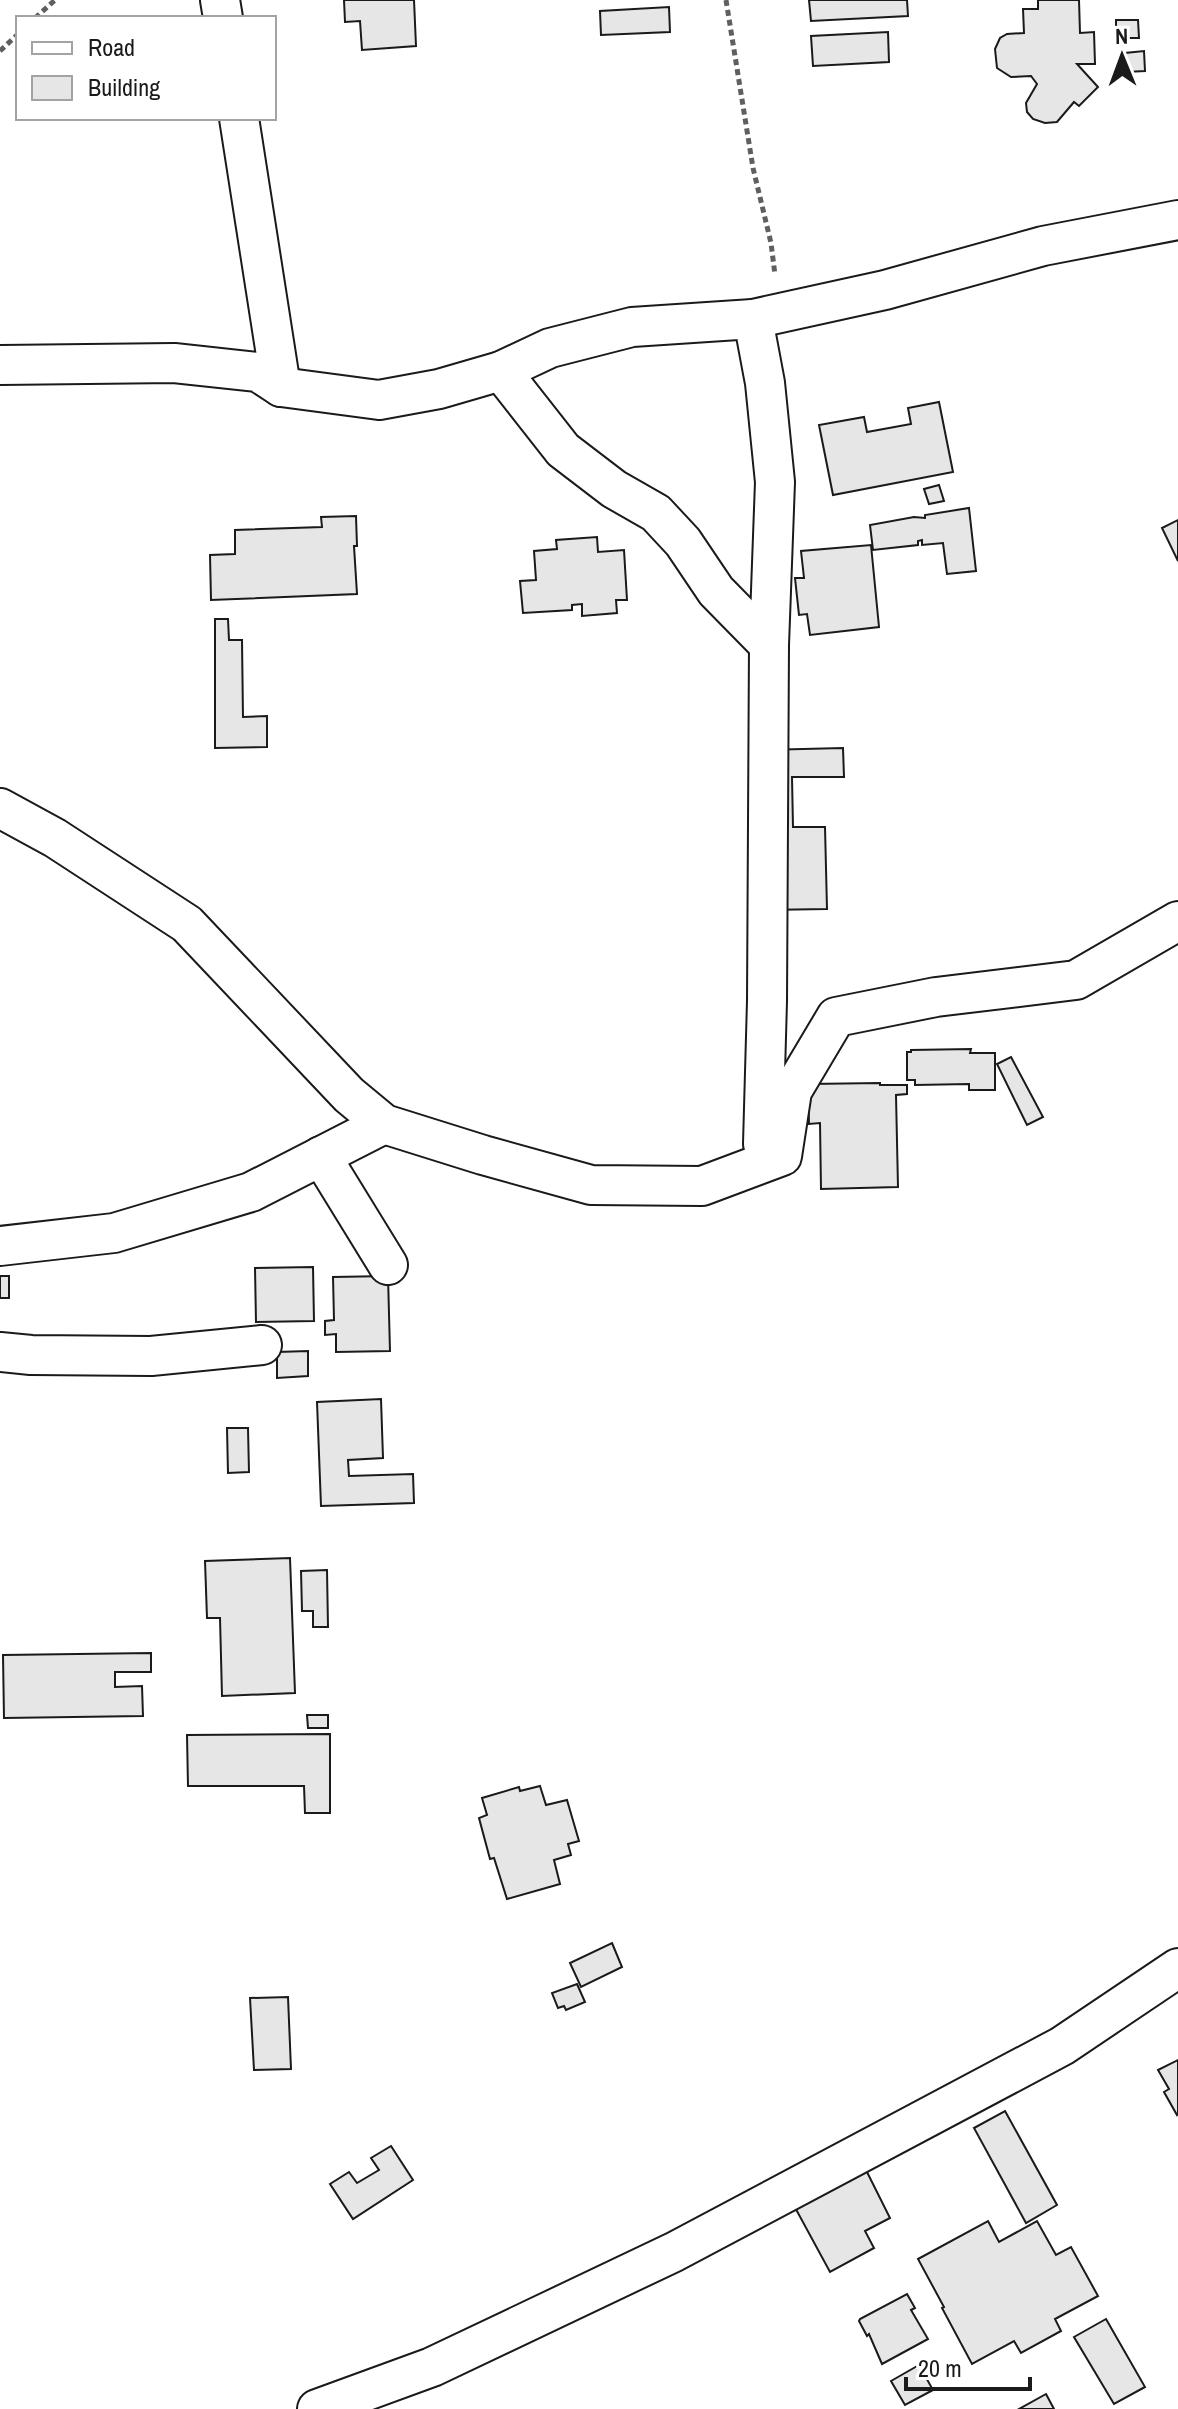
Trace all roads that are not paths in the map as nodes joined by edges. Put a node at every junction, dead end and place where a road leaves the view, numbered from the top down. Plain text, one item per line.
1 (239, 120) edge
2 (1178, 220) edge
3 (767, 316) junction
4 (0, 365) edge
5 (501, 371) junction
6 (281, 387) junction
7 (769, 645) junction
8 (0, 808) edge
9 (1178, 921) edge
10 (384, 1124) junction
11 (321, 1156) junction
12 (762, 1163) junction
13 (0, 1246) edge
14 (388, 1265) dead end
15 (262, 1345) dead end
16 (0, 1352) edge
17 (1178, 1968) edge
18 (317, 2409) edge

1 - 6 street
2 - 3 street
3 - 5 street
3 - 7 street
4 - 6 street
5 - 6 street
5 - 7 street
7 - 12 street
8 - 10 street
9 - 12 street
10 - 11 street
10 - 12 street
11 - 13 street
11 - 14 street
15 - 16 street
17 - 18 street

